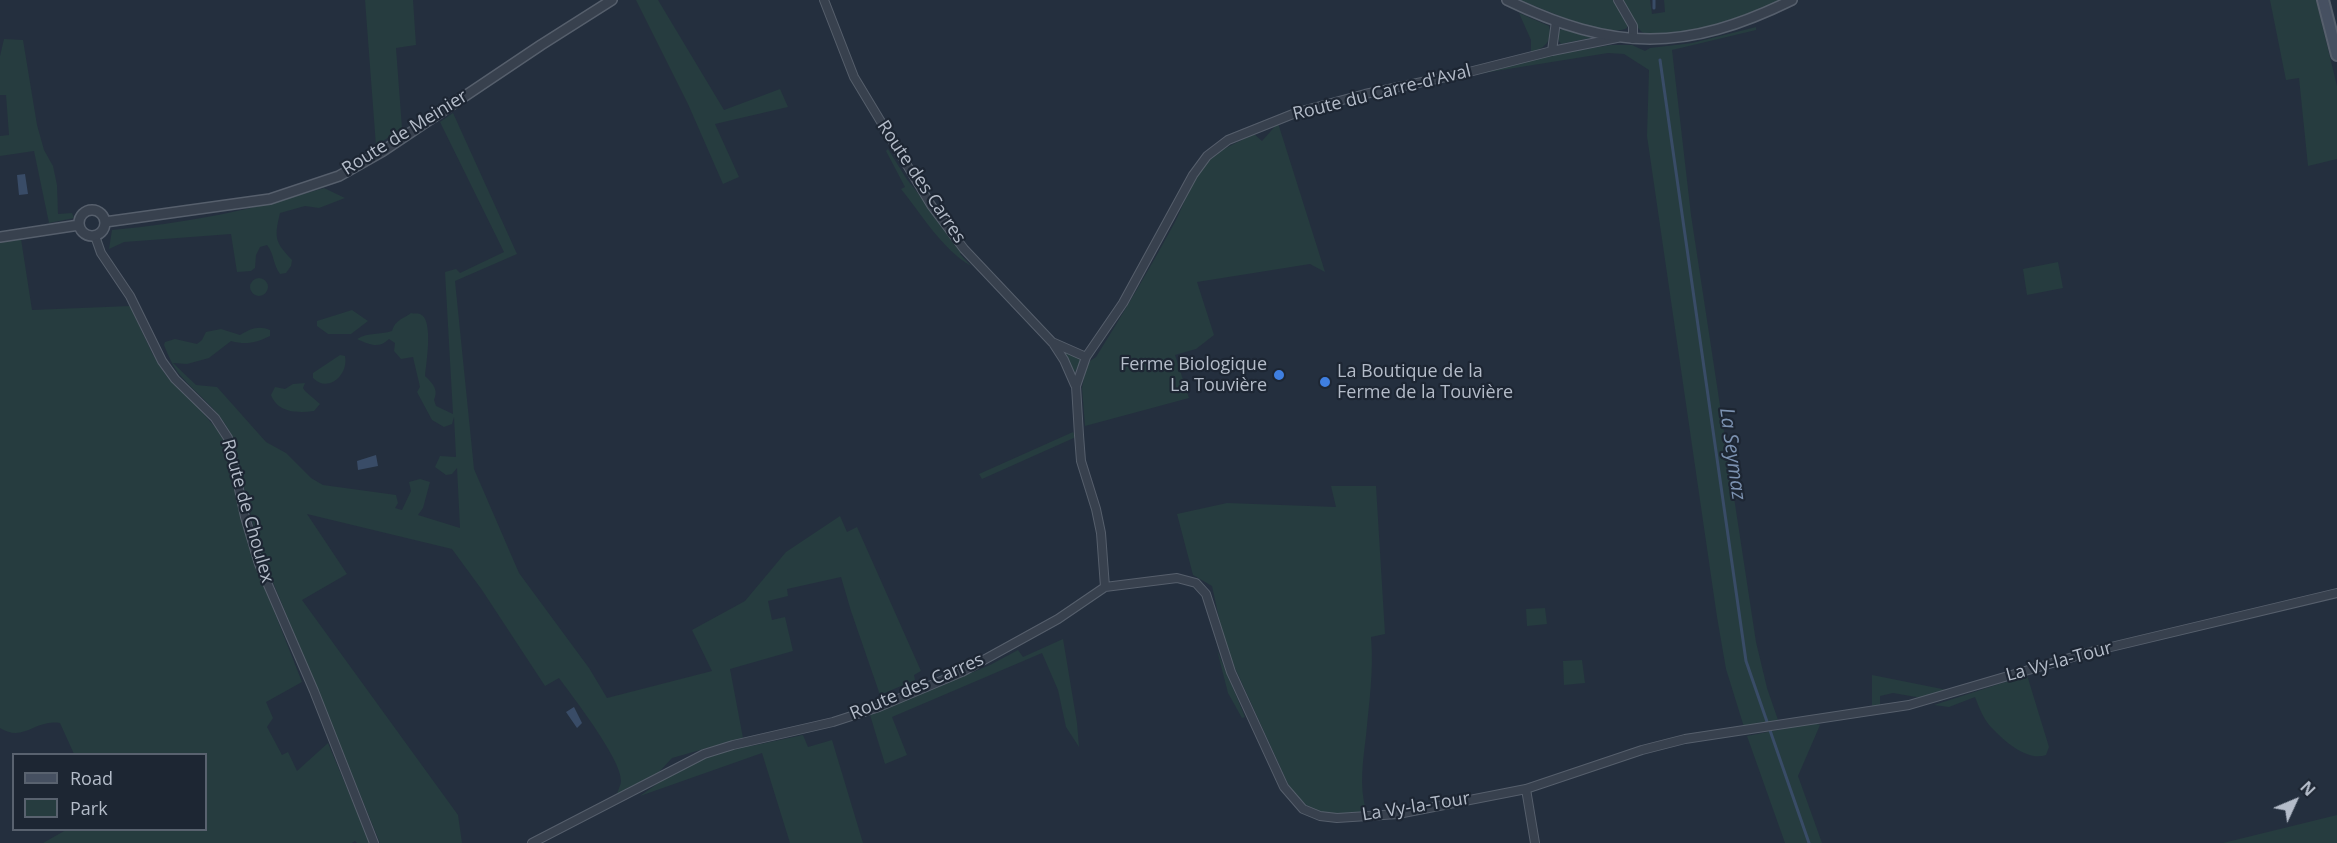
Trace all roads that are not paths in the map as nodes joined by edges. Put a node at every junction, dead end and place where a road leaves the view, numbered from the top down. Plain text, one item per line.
1 (612, 0) edge
2 (824, 0) edge
3 (1507, 0) edge
4 (1618, 0) edge
5 (1792, 0) edge
6 (2324, 0) edge
7 (1556, 21) junction
8 (1618, 38) junction
9 (1633, 39) junction
10 (1552, 51) junction
11 (2337, 55) edge
12 (105, 222) junction
13 (78, 225) junction
14 (95, 236) junction
15 (0, 237) edge
16 (1052, 342) junction
17 (1086, 357) junction
18 (1076, 386) junction
19 (1105, 587) junction
20 (2337, 593) edge
21 (1526, 789) junction
22 (374, 843) edge
23 (532, 843) edge
24 (1534, 843) edge

1 - 12 street, Route de Meinier
2 - 16 street, Route des Carres
3 - 7 street
4 - 9 street
5 - 9 street
6 - 11 main road
7 - 8 street
7 - 10 street
8 - 9 street
8 - 10 street, Route du Carre-d'Aval
10 - 17 street, Route du Carre-d'Aval
12 - 13 street
12 - 14 street
13 - 14 street
13 - 15 street
14 - 22 street, Route de Choulex
16 - 17 street, Route des Carres
16 - 18 street, Route des Carres
17 - 18 street, Route des Carres
18 - 19 street, Route des Carres
19 - 21 street, La Vy-la-Tour
19 - 23 street, Route des Carres
20 - 21 street, La Vy-la-Tour
21 - 24 street

